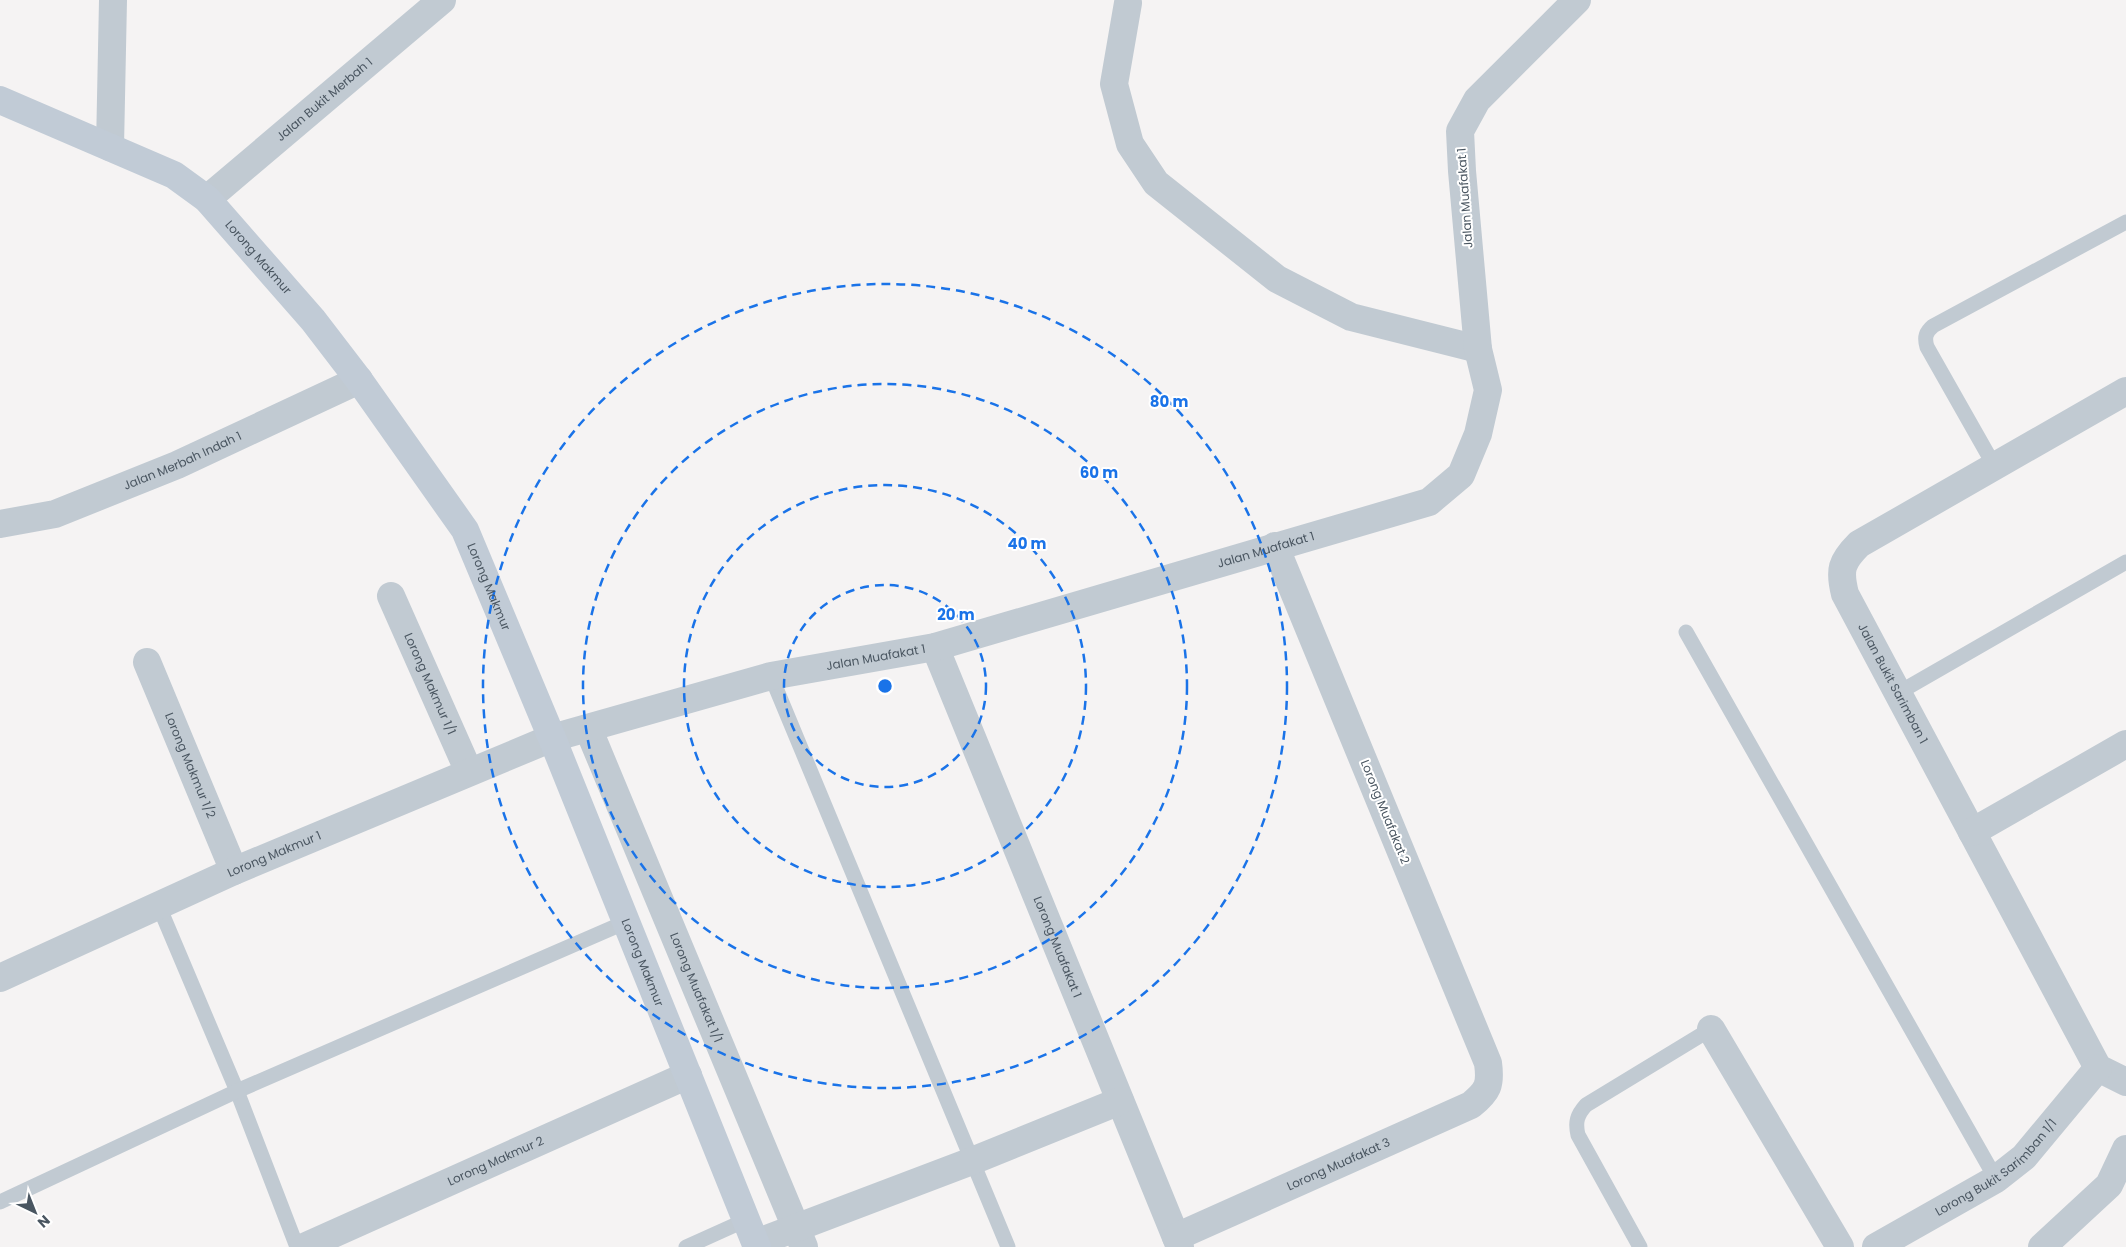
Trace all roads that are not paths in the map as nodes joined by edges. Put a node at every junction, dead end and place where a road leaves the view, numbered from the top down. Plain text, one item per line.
1 (113, 0) edge
2 (442, 0) edge
3 (1128, 3) dead end
4 (1562, 5) edge
5 (0, 100) edge
6 (110, 147) junction
7 (207, 199) junction
8 (2126, 222) edge
9 (1478, 349) junction
10 (359, 380) junction
11 (2126, 391) edge
12 (1996, 467) junction
13 (0, 524) edge
14 (1275, 546) junction
15 (2126, 562) edge
16 (391, 596) dead end
17 (1686, 632) dead end
18 (935, 647) junction
19 (147, 662) dead end
20 (771, 676) junction
21 (1898, 693) junction
22 (588, 728) junction
23 (552, 738) junction
24 (2126, 744) edge
25 (469, 772) junction
26 (1972, 832) junction
27 (234, 870) junction
28 (158, 904) junction
29 (626, 922) junction
30 (0, 978) edge
31 (1711, 1029) joint
32 (2098, 1068) junction
33 (688, 1075) junction
34 (1490, 1079) joint
35 (2126, 1082) edge
36 (236, 1091) junction
37 (1120, 1101) junction
38 (2126, 1149) edge
39 (972, 1161) junction
40 (1996, 1179) junction
41 (0, 1202) edge
42 (753, 1237) edge
43 (800, 1238) edge
44 (1178, 1242) edge
45 (297, 1247) edge
46 (304, 1247) edge
47 (686, 1247) edge
48 (1008, 1247) edge
49 (1640, 1247) edge
50 (1840, 1247) edge
51 (1876, 1247) edge
52 (2042, 1247) edge

1 - 6 street
2 - 7 street, Jalan Bukit Merbah 1
3 - 9 street
4 - 9 street, Jalan Muafakat 1
5 - 6 main road, Lorong Makmur
6 - 7 main road, Lorong Makmur
7 - 10 main road, Lorong Makmur
8 - 12 lane
9 - 14 street, Jalan Muafakat 1
10 - 13 street, Jalan Merbah Indah 1
10 - 23 main road, Lorong Makmur
11 - 12 street, Jalan Bukit Sarimban 1
12 - 21 street, Jalan Bukit Sarimban 1
14 - 18 street, Jalan Muafakat 1
14 - 34 street, Lorong Muafakat 2
15 - 21 lane
16 - 25 street, Lorong Makmur 1/1
17 - 40 lane
18 - 20 street, Jalan Muafakat 1
18 - 37 street, Lorong Muafakat 1
19 - 27 street, Lorong Makmur 1/2
20 - 22 street, Jalan Muafakat 1
20 - 39 lane
21 - 26 street, Jalan Bukit Sarimban 1
22 - 23 street, Jalan Muafakat 1
22 - 43 street, Lorong Muafakat 1/1
23 - 25 street, Lorong Makmur 1
23 - 29 main road, Lorong Makmur
24 - 26 street
25 - 27 street, Lorong Makmur 1
26 - 32 street, Jalan Bukit Sarimban 1
27 - 28 street, Lorong Makmur 1
28 - 30 street, Lorong Makmur 1
28 - 36 lane
29 - 33 main road, Lorong Makmur
29 - 36 lane
31 - 49 lane
31 - 50 street
32 - 35 street
32 - 40 street, Lorong Bukit Sarimban 1/1
33 - 42 main road, Lorong Makmur
33 - 46 street, Lorong Makmur 2
34 - 44 street, Lorong Muafakat 3
36 - 41 lane
36 - 45 lane
37 - 39 street
37 - 44 street, Lorong Muafakat 1
38 - 52 street
39 - 43 street
39 - 48 lane
40 - 51 street, Lorong Bukit Sarimban 1/1
42 - 43 street
42 - 47 lane

